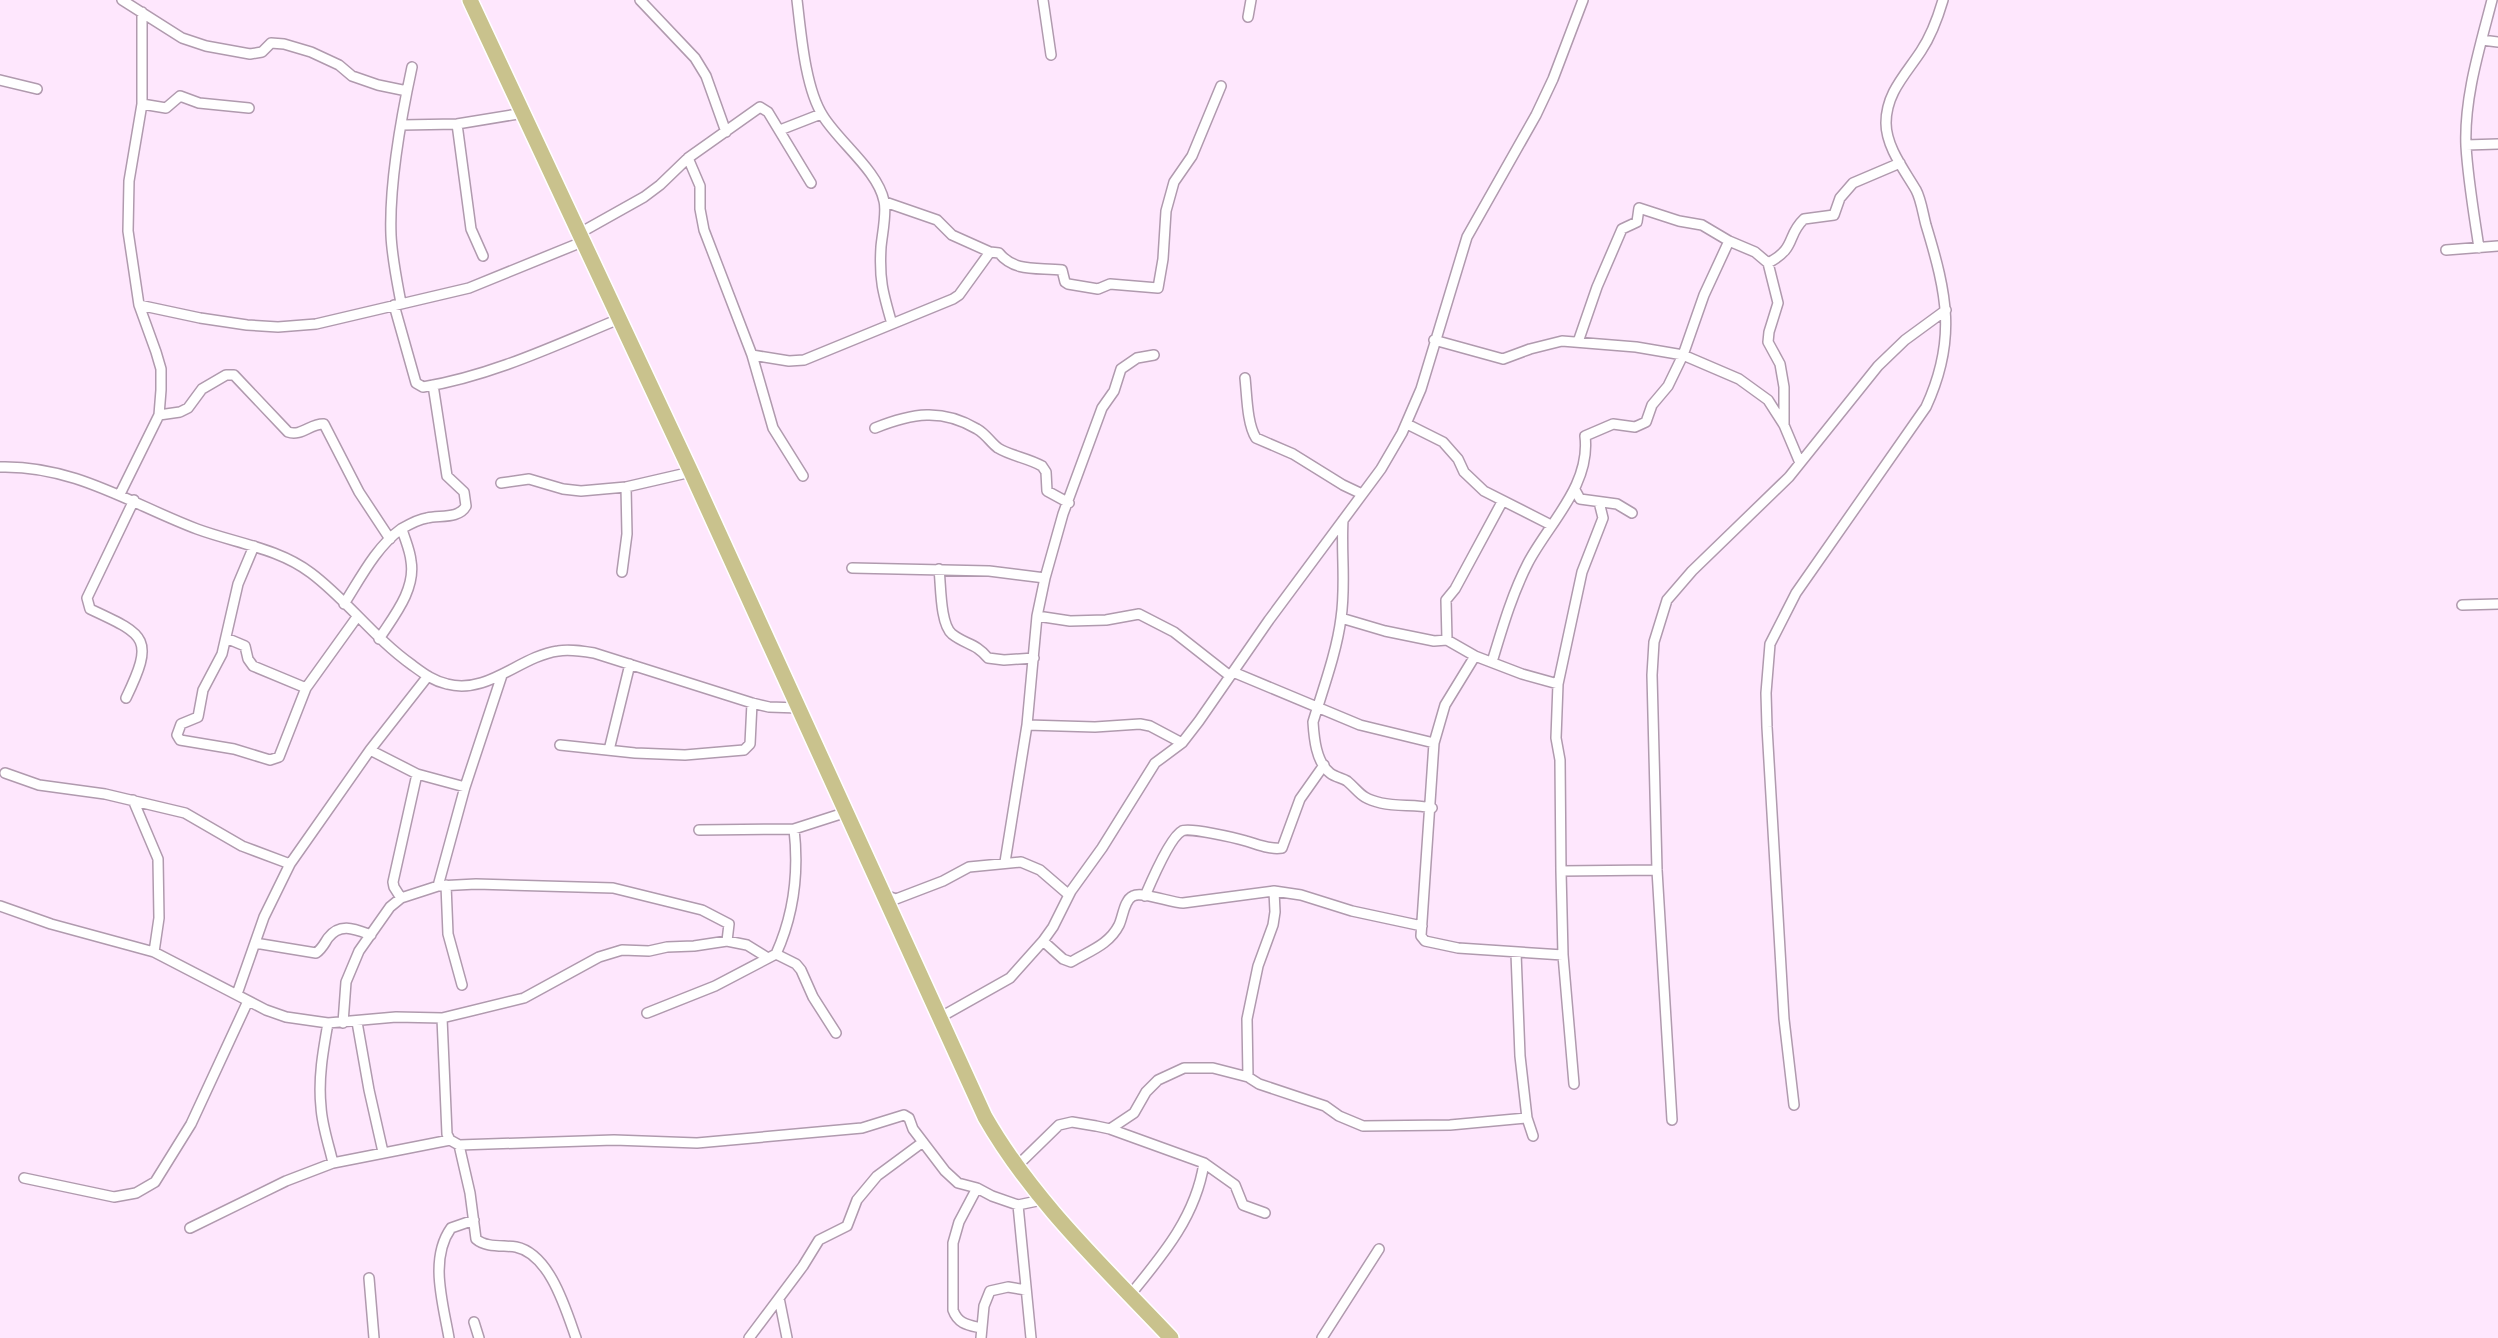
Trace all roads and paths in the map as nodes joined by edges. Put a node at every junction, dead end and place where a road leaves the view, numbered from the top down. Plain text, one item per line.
1 (122, 0) edge
2 (470, 0) edge
3 (640, 0) edge
4 (797, 0) edge
5 (1043, 0) edge
6 (1251, 0) edge
7 (1583, 0) edge
8 (1943, 0) edge
9 (2492, 0) edge
10 (142, 12) junction
11 (1248, 17) dead end
12 (2482, 40) junction
13 (2498, 42) edge
14 (1051, 55) dead end
15 (412, 67) dead end
16 (0, 80) edge
17 (1221, 86) dead end
18 (37, 89) dead end
19 (407, 91) junction
20 (142, 104) junction
21 (249, 108) dead end
22 (524, 113) junction
23 (821, 114) junction
24 (457, 124) junction
25 (402, 125) junction
26 (780, 130) junction
27 (726, 132) junction
28 (2498, 144) edge
29 (2466, 145) junction
30 (688, 158) junction
31 (1900, 163) junction
32 (811, 183) dead end
33 (885, 202) junction
34 (580, 238) junction
35 (1729, 241) junction
36 (2498, 246) edge
37 (2480, 248) junction
38 (2446, 250) dead end
39 (990, 252) junction
40 (483, 256) dead end
41 (1768, 263) junction
42 (398, 304) junction
43 (139, 305) junction
44 (1946, 310) junction
45 (619, 319) junction
46 (892, 324) junction
47 (1434, 340) junction
48 (1578, 342) junction
49 (752, 355) junction
50 (1154, 355) dead end
51 (1683, 356) junction
52 (1245, 378) dead end
53 (433, 385) junction
54 (159, 415) junction
55 (1407, 424) junction
56 (1784, 425) junction
57 (875, 428) dead end
58 (1800, 463) junction
59 (0, 467) edge
60 (691, 472) junction
61 (803, 476) dead end
62 (501, 483) dead end
63 (626, 487) junction
64 (1575, 490) junction
65 (120, 494) junction
66 (1362, 494) junction
67 (134, 500) junction
68 (1502, 502) junction
69 (1599, 502) junction
70 (1069, 503) junction
71 (1632, 513) dead end
72 (1343, 520) junction
73 (1551, 525) junction
74 (402, 529) junction
75 (390, 539) junction
76 (254, 546) junction
77 (852, 568) dead end
78 (939, 569) junction
79 (622, 572) dead end
80 (1045, 578) junction
81 (344, 604) junction
82 (2498, 604) edge
83 (2462, 605) dead end
84 (1037, 616) junction
85 (357, 617) junction
86 (1341, 618) junction
87 (226, 638) junction
88 (379, 639) junction
89 (1448, 640) junction
90 (1475, 656) junction
91 (1034, 658) junction
92 (1492, 662) junction
93 (630, 664) junction
94 (1231, 674) junction
95 (502, 675) junction
96 (428, 676) junction
97 (1558, 684) junction
98 (306, 688) junction
99 (126, 698) dead end
100 (752, 703) junction
101 (799, 708) junction
102 (1318, 708) junction
103 (1027, 725) junction
104 (1182, 742) junction
105 (1434, 743) junction
106 (560, 745) dead end
107 (370, 750) junction
108 (609, 750) junction
109 (1324, 765) junction
110 (5, 773) dead end
111 (417, 774) junction
112 (465, 787) junction
113 (133, 800) junction
114 (1432, 808) junction
115 (847, 812) junction
116 (794, 829) junction
117 (699, 830) dead end
118 (1005, 862) junction
119 (290, 864) junction
120 (1657, 870) junction
121 (1561, 871) junction
122 (442, 885) junction
123 (1274, 891) junction
124 (884, 895) junction
125 (1069, 895) junction
126 (1145, 896) junction
127 (401, 898) junction
128 (0, 906) edge
129 (1422, 927) junction
130 (371, 935) junction
131 (727, 941) junction
132 (1043, 941) junction
133 (255, 943) junction
134 (153, 952) junction
135 (1516, 954) junction
136 (1563, 955) junction
137 (772, 956) junction
138 (462, 985) dead end
139 (237, 994) junction
140 (248, 1000) junction
141 (647, 1013) dead end
142 (442, 1018) junction
143 (939, 1018) junction
144 (357, 1022) junction
145 (328, 1023) junction
146 (343, 1023) junction
147 (836, 1033) dead end
148 (1248, 1077) junction
149 (1574, 1084) dead end
150 (1794, 1105) dead end
151 (1527, 1118) junction
152 (1672, 1120) dead end
153 (1110, 1129) junction
154 (1533, 1136) dead end
155 (450, 1140) junction
156 (923, 1142) junction
157 (459, 1145) junction
158 (383, 1152) junction
159 (333, 1163) junction
160 (1204, 1163) junction
161 (1017, 1166) junction
162 (24, 1178) dead end
163 (977, 1188) junction
164 (1042, 1200) junction
165 (1018, 1205) junction
166 (1265, 1213) dead end
167 (474, 1220) junction
168 (190, 1228) dead end
169 (1379, 1249) dead end
170 (369, 1278) dead end
171 (1026, 1290) junction
172 (1130, 1295) junction
173 (779, 1298) junction
174 (474, 1322) dead end
175 (981, 1333) edge
176 (374, 1338) edge
177 (449, 1338) edge
178 (479, 1338) edge
179 (576, 1338) edge
180 (749, 1338) edge
181 (787, 1338) edge
182 (1031, 1338) edge
183 (1171, 1338) edge
184 (1322, 1338) edge

1 - 10 street
2 - 22 main road
3 - 27 street
4 - 23 street
5 - 14 street
6 - 11 street
7 - 47 street
8 - 31 street
9 - 12 street
10 - 19 street
10 - 20 street
12 - 13 street
12 - 29 street
15 - 19 street
16 - 18 street
17 - 39 street
19 - 25 street
20 - 21 street
20 - 43 street
22 - 24 street
22 - 34 main road
23 - 26 street
23 - 33 street
24 - 25 street
24 - 40 street
25 - 42 street
26 - 27 street
26 - 32 street
27 - 30 street
28 - 29 street
29 - 37 street
30 - 34 street
30 - 49 street
31 - 41 street
31 - 44 street
33 - 39 street
33 - 46 street
34 - 42 street
34 - 45 main road
35 - 41 street
35 - 48 street
35 - 51 street
36 - 37 street
37 - 38 street
39 - 46 street
41 - 56 street
42 - 43 street
42 - 53 street
43 - 54 street
44 - 58 street
44 - 150 street
45 - 53 street
45 - 60 main road
46 - 49 street
47 - 48 street
47 - 55 street
48 - 51 street
49 - 61 street
50 - 70 street
51 - 56 street
51 - 64 street
52 - 66 street
53 - 74 street
54 - 65 street
54 - 75 street
55 - 66 street
55 - 68 street
56 - 58 street
57 - 70 street
58 - 120 street
59 - 65 street
60 - 63 street
60 - 101 main road
62 - 63 street
63 - 79 street
64 - 69 street
64 - 73 street
65 - 67 street
66 - 72 street
67 - 76 street
67 - 99 street
68 - 73 street
68 - 89 street
69 - 71 street
69 - 97 street
70 - 80 street
72 - 86 street
72 - 94 street
73 - 92 street
74 - 75 street
74 - 88 street
75 - 81 street
76 - 81 street
76 - 87 street
77 - 78 street
78 - 80 street
78 - 91 street
80 - 84 street
81 - 85 street
82 - 83 street
84 - 91 street
84 - 94 street
85 - 88 street
85 - 98 street
86 - 89 street
86 - 102 street
87 - 98 street
87 - 98 street
88 - 96 street
89 - 90 street
90 - 92 street
90 - 105 street
91 - 103 street
92 - 97 street
93 - 95 street
93 - 100 street
93 - 108 street
94 - 102 street
94 - 104 street
95 - 96 street
95 - 112 street
96 - 107 street
97 - 121 street
100 - 101 street
100 - 108 street
101 - 115 main road
102 - 105 street
102 - 109 street
103 - 104 street
103 - 118 street
104 - 125 street
105 - 114 street
106 - 108 street
107 - 111 street
107 - 119 street
109 - 114 street
109 - 126 street
110 - 113 street
111 - 112 street
111 - 127 street
112 - 122 street
113 - 119 street
113 - 134 street
114 - 129 street
115 - 116 street
115 - 124 main road
116 - 117 street
116 - 137 street
118 - 124 street
118 - 125 street
119 - 133 street
120 - 121 street
120 - 152 street
121 - 136 street
122 - 127 street
122 - 131 street
122 - 138 street
123 - 126 street
123 - 129 street
123 - 148 street
124 - 143 main road
125 - 132 street
126 - 132 street
127 - 130 street
128 - 134 street
129 - 135 street
130 - 133 street
130 - 146 street
131 - 137 street
131 - 142 street
132 - 143 street
133 - 139 street
134 - 139 street
135 - 136 street
135 - 151 street
136 - 149 street
137 - 141 street
137 - 147 street
139 - 140 street
140 - 145 street
140 - 162 street
142 - 144 street
142 - 155 street
143 - 161 main road
144 - 146 street
144 - 158 street
145 - 146 street
145 - 159 street
148 - 151 street
148 - 153 street
151 - 154 street
153 - 160 street
153 - 161 street
155 - 157 street
155 - 158 street
156 - 157 street
156 - 163 street
156 - 173 street
157 - 167 street
158 - 159 street
159 - 168 street
160 - 166 street
160 - 172 street
161 - 164 main road
163 - 165 street
163 - 175 street
164 - 165 street
164 - 172 main road
165 - 171 street
167 - 177 street
167 - 179 street
169 - 184 street
170 - 176 street
171 - 175 street
171 - 182 street
172 - 183 main road
173 - 180 street
173 - 181 street
174 - 178 street

